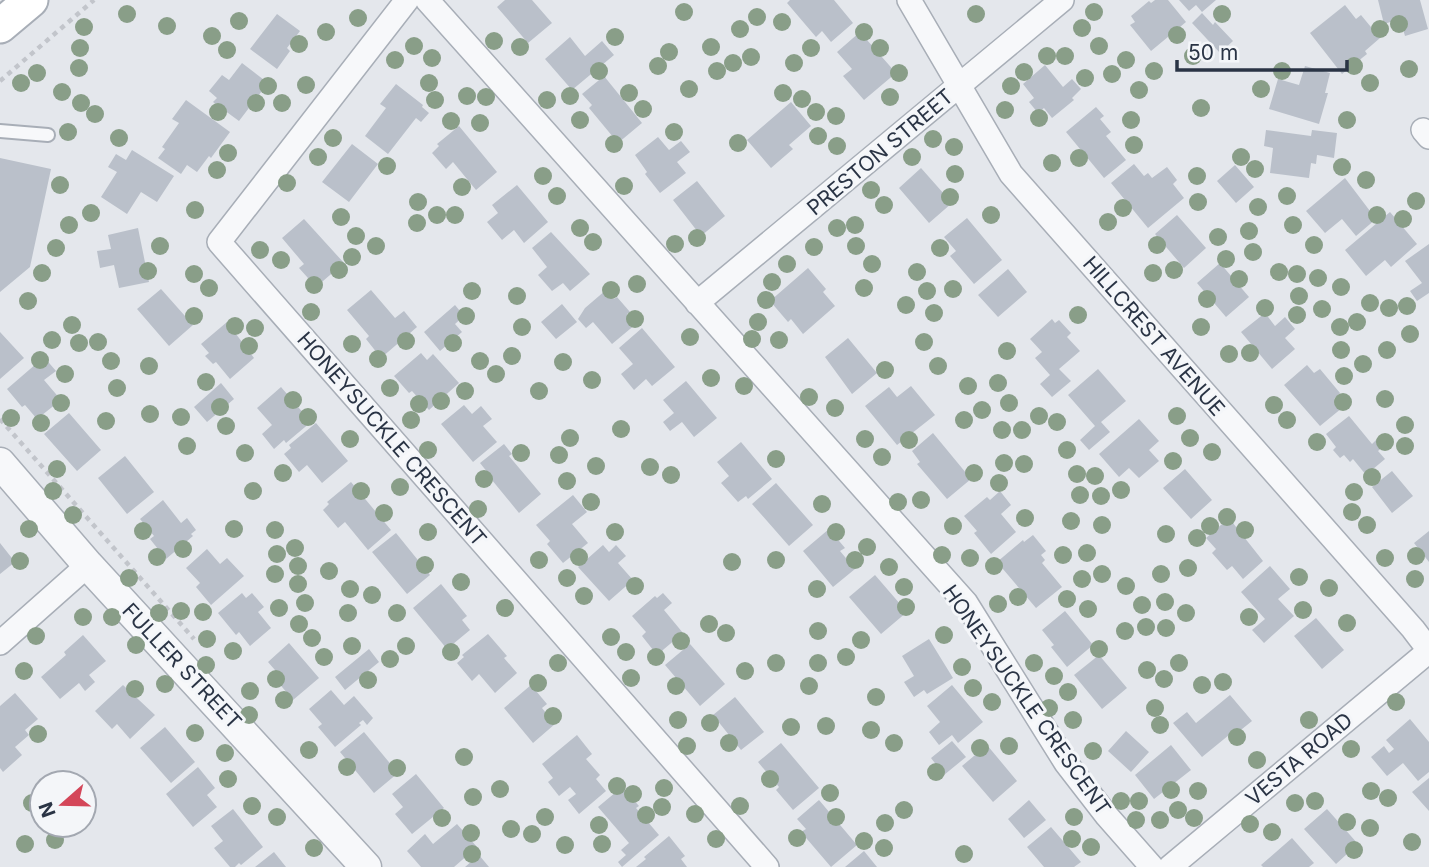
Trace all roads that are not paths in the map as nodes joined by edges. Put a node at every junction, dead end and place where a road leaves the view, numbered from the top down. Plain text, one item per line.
1 (31, 0) edge
2 (407, 0) edge
3 (427, 0) edge
4 (909, 0) edge
5 (1062, 0) edge
6 (0, 26) edge
7 (960, 86) junction
8 (0, 131) edge
9 (48, 135) dead end
10 (697, 303) junction
11 (0, 463) edge
12 (88, 565) junction
13 (0, 643) edge
14 (1429, 650) edge
15 (366, 867) edge
16 (767, 867) edge
17 (1152, 867) edge
18 (1170, 867) edge

1 - 6 main road
2 - 16 street, HONEYSUCKLE CRESCENT
3 - 10 street, HONEYSUCKLE CRESCENT
4 - 7 street, HILLCREST AVENUE
5 - 7 street, PRESTON STREET
7 - 10 street, PRESTON STREET
7 - 14 street, HILLCREST AVENUE
8 - 9 lane
10 - 17 street, HONEYSUCKLE CRESCENT
11 - 12 street, FULLER STREET
12 - 13 street
12 - 15 street, FULLER STREET
14 - 18 street, VESTA ROAD

